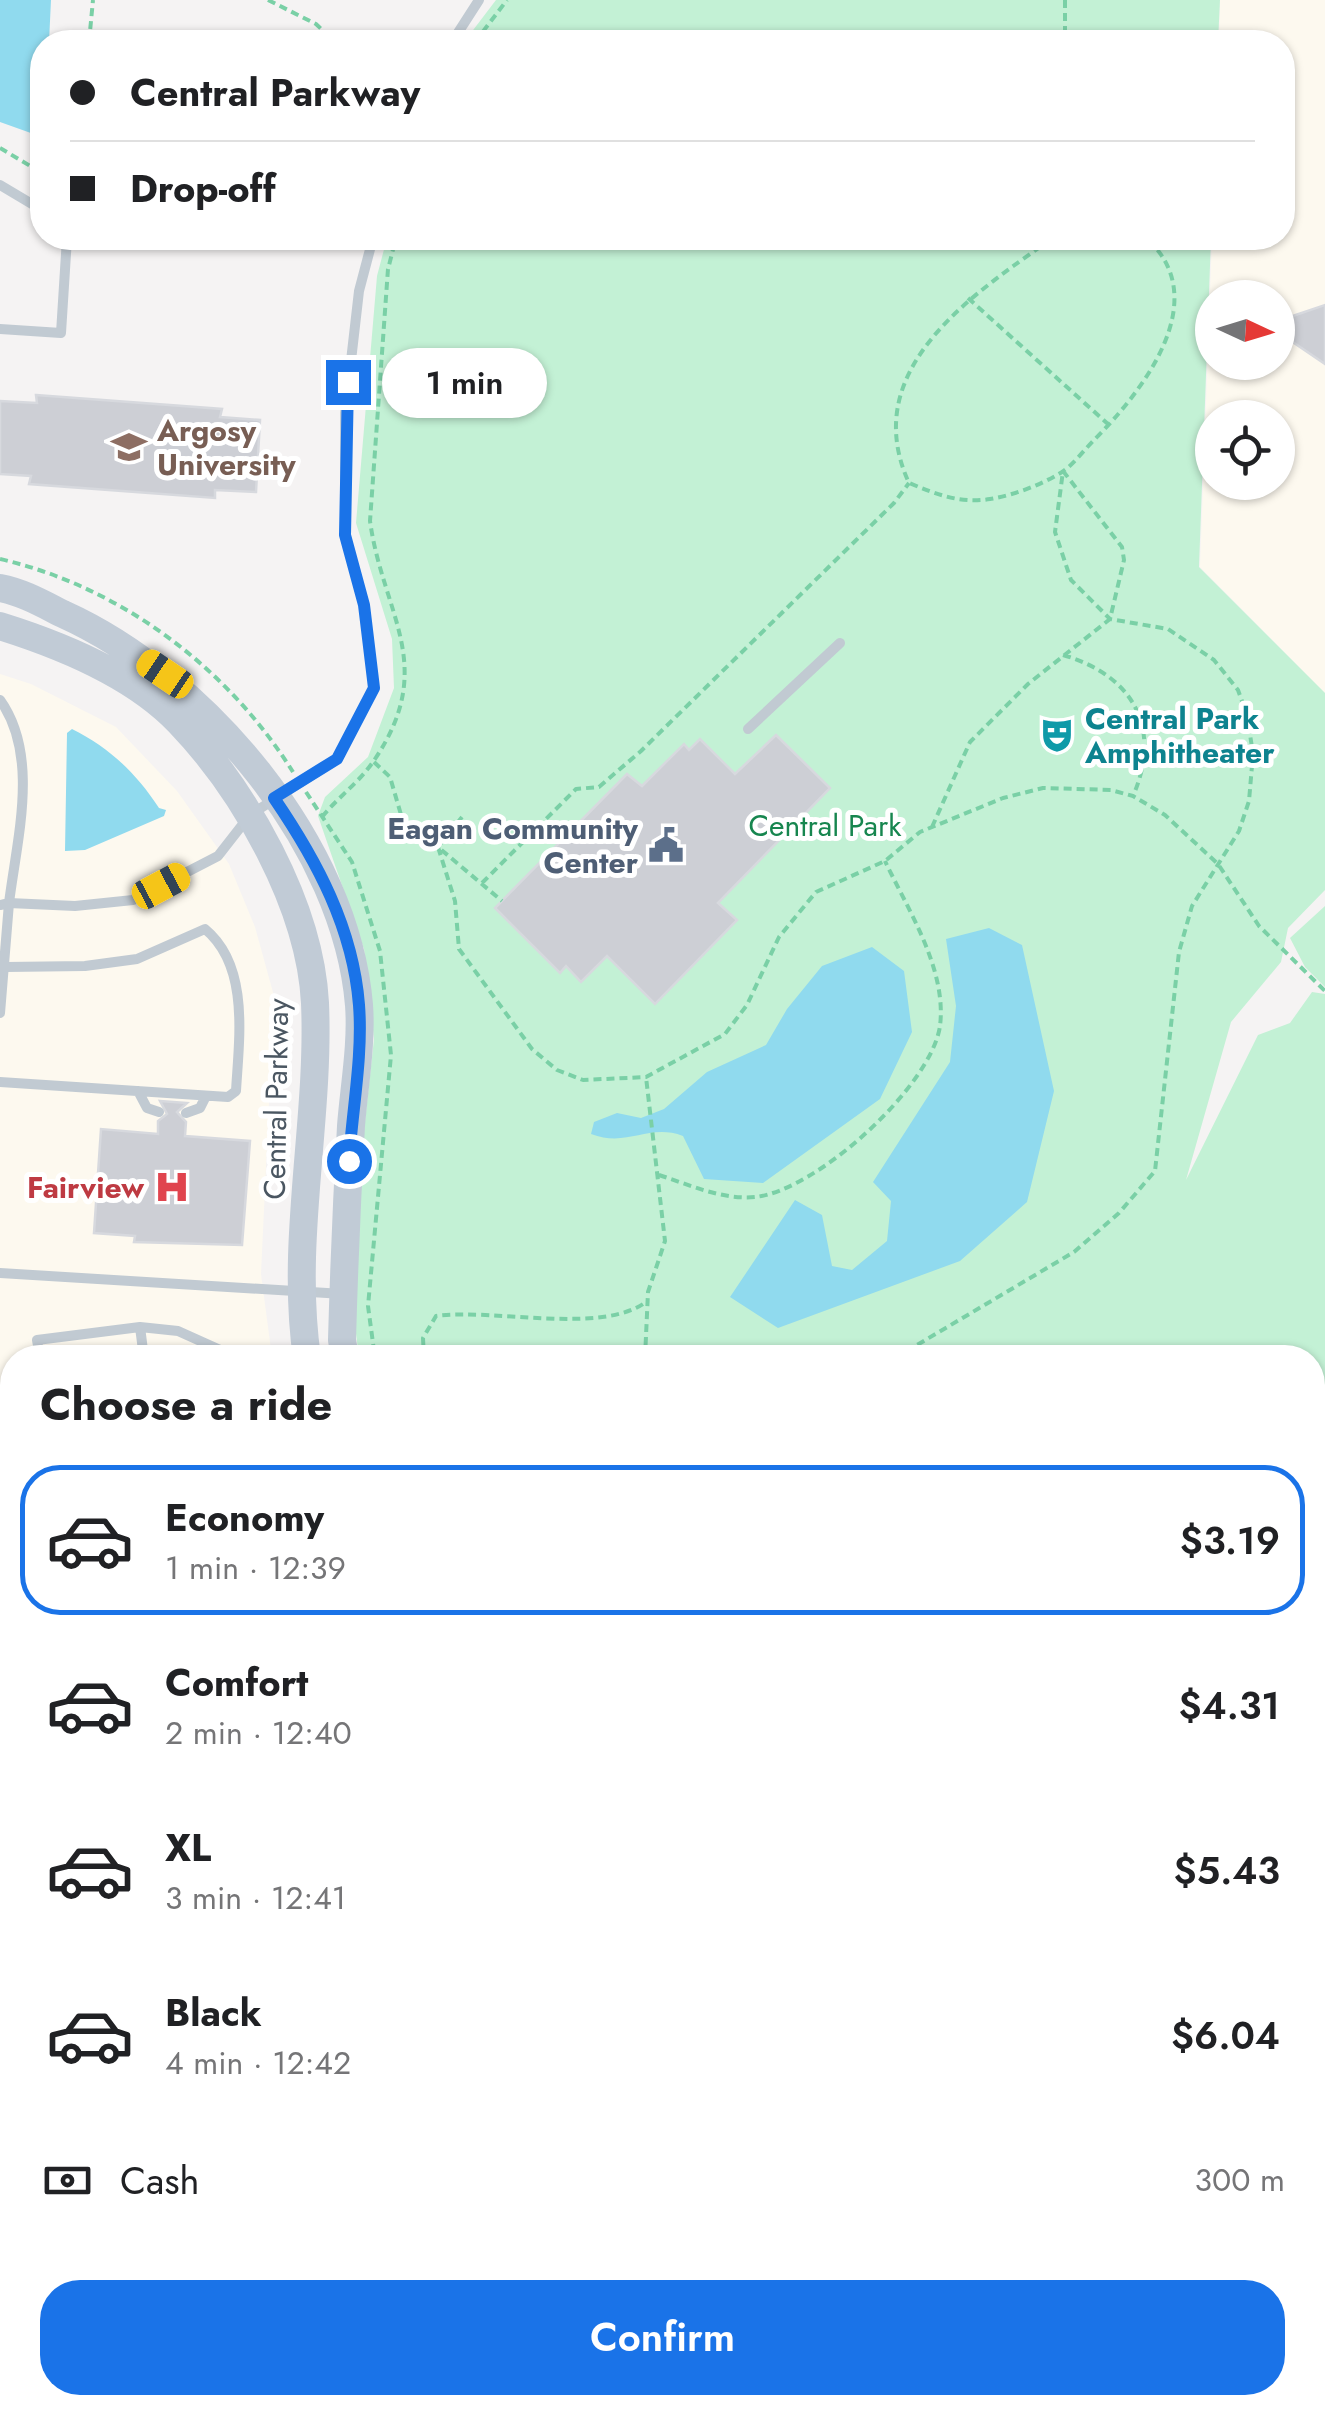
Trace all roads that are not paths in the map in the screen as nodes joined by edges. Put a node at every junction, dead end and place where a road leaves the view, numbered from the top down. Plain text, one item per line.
1 (479, 0) edge
2 (460, 30) edge
3 (0, 185) edge
4 (30, 203) edge
5 (66, 250) edge
6 (369, 250) edge
7 (0, 329) edge
8 (0, 588) edge
9 (0, 626) edge
10 (840, 643) dead end
11 (0, 700) edge
12 (748, 729) dead end
13 (274, 798) junction
14 (250, 815) junction
15 (5, 904) edge
16 (6, 966) junction
17 (0, 1013) edge
18 (0, 1082) edge
19 (138, 1091) junction
20 (206, 1096) junction
21 (159, 1112) dead end
22 (186, 1113) dead end
23 (0, 1273) edge
24 (343, 1294) junction
25 (300, 1295) junction
26 (140, 1328) junction
27 (38, 1345) edge
28 (142, 1345) edge
29 (210, 1345) edge
30 (306, 1345) edge
31 (345, 1345) edge
32 (0, 2165) edge
33 (0, 2176) edge

1 - 2 lane
3 - 4 lane
5 - 7 lane
6 - 13 lane
8 - 13 street
9 - 14 street, Central Parkway
10 - 12 lane
11 - 15 lane
13 - 14 lane
13 - 24 street
14 - 15 lane
14 - 25 street, Central Parkway
15 - 16 lane
16 - 17 lane
16 - 20 lane
18 - 19 lane
19 - 20 lane
19 - 21 lane
20 - 22 lane
23 - 25 lane
24 - 25 lane
24 - 31 street
25 - 30 street, Central Parkway
26 - 27 lane
26 - 28 lane
26 - 29 lane
32 - 33 street

